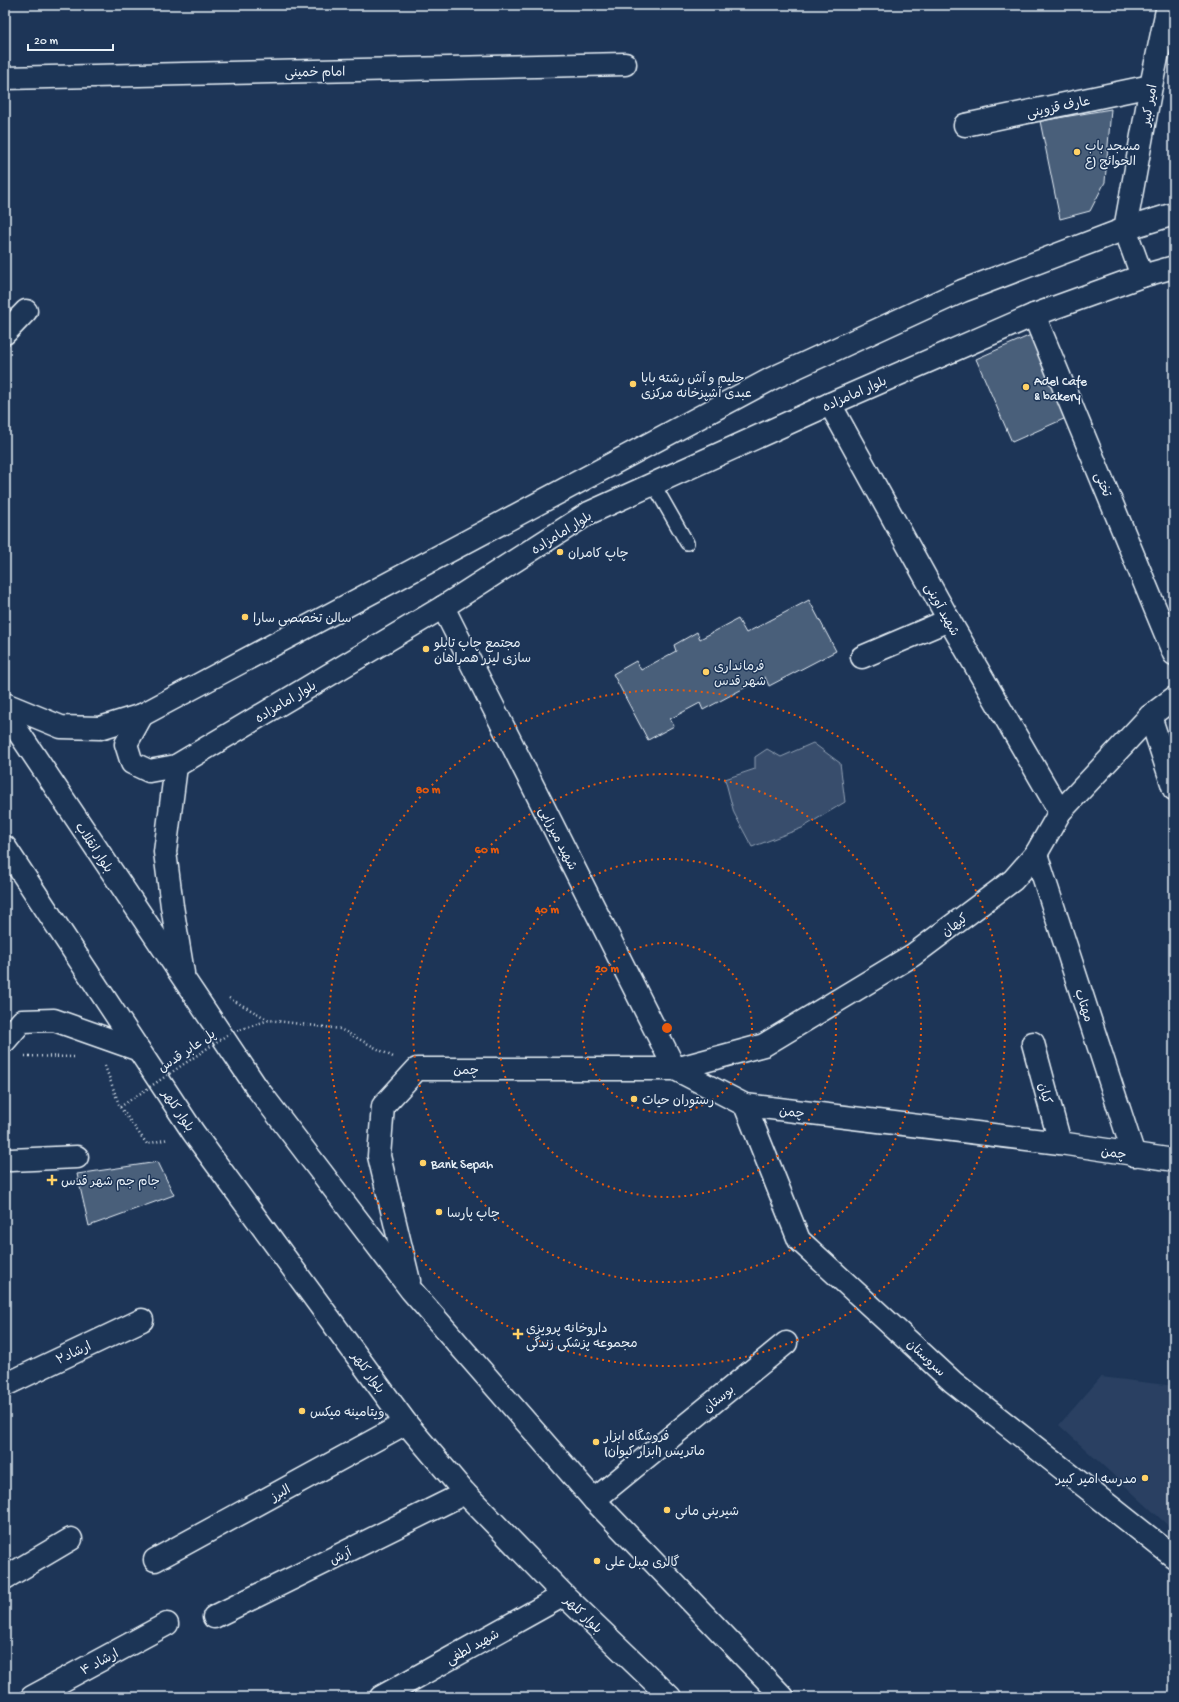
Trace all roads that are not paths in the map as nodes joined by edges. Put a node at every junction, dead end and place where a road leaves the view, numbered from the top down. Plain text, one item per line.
1 (1168, 5) edge
2 (625, 64) dead end
3 (5, 78) edge
4 (1151, 86) junction
5 (965, 125) dead end
6 (1174, 214) edge
7 (1125, 229) junction
8 (1174, 267) edge
9 (1142, 276) junction
10 (26, 311) dead end
11 (1034, 315) junction
12 (5, 333) edge
13 (830, 404) junction
14 (654, 485) junction
15 (687, 544) dead end
16 (443, 607) junction
17 (949, 620) junction
18 (1174, 654) edge
19 (862, 657) dead end
20 (1174, 698) edge
21 (5, 704) edge
22 (5, 712) edge
23 (142, 715) junction
24 (1150, 716) junction
25 (176, 766) junction
26 (1174, 790) edge
27 (1060, 812) junction
28 (5, 847) edge
29 (1036, 854) junction
30 (185, 981) junction
31 (1033, 1043) dead end
32 (12, 1049) edge
33 (139, 1050) junction
34 (674, 1068) junction
35 (745, 1105) junction
36 (1060, 1143) junction
37 (1134, 1155) junction
38 (77, 1157) dead end
39 (5, 1159) edge
40 (1174, 1160) edge
41 (411, 1290) junction
42 (142, 1320) dead end
43 (786, 1343) dead end
44 (5, 1385) edge
45 (406, 1423) junction
46 (465, 1493) junction
47 (594, 1500) junction
48 (72, 1539) dead end
49 (1174, 1557) edge
50 (155, 1560) dead end
51 (5, 1578) edge
52 (564, 1595) junction
53 (214, 1617) dead end
54 (167, 1624) dead end
55 (32, 1697) edge
56 (381, 1697) edge
57 (670, 1697) edge
58 (783, 1697) edge

1 - 4 street, امیر کبیر
2 - 3 street, امام خمینی
4 - 5 street, عارف قزوینی
4 - 7 street, امیر کبیر
6 - 7 street
7 - 9 street
7 - 23 street
8 - 9 street, بلوار امامزاده
9 - 11 street, بلوار امامزاده
10 - 12 street
11 - 13 street, بلوار امامزاده
11 - 18 street, تختی
13 - 14 street, بلوار امامزاده
13 - 17 street, شهید آوینی
14 - 15 lane
14 - 16 street, بلوار امامزاده
16 - 25 street, بلوار امامزاده
16 - 34 street, شهید میرزایی
17 - 19 street
17 - 27 street, شهید آوینی
20 - 24 street, کیهان
21 - 23 street
22 - 30 street, بلوار انقلاب
23 - 25 street
24 - 26 street
24 - 27 street, کیهان
25 - 30 street
27 - 29 street, کیهان
28 - 33 street
29 - 34 street, کیهان
29 - 37 street, مهتاب
30 - 41 street, بلوار انقلاب
31 - 36 street, کیان
32 - 33 street
33 - 45 street, بلوار کلهر
34 - 35 street, چمن
34 - 41 street, چمن
35 - 36 street, چمن
35 - 49 street, سروستان
36 - 37 street, چمن
37 - 40 street, چمن
38 - 39 street
41 - 47 street
42 - 44 street, ارشاد۲
43 - 47 street, بوستان
45 - 46 street, بلوار کلهر
45 - 50 street, البرز
46 - 52 street, بلوار کلهر
46 - 53 street, آرش
47 - 58 street
48 - 51 street
52 - 56 street, شهید لطفی
52 - 57 street, بلوار کلهر
54 - 55 street, ارشاد ۴

